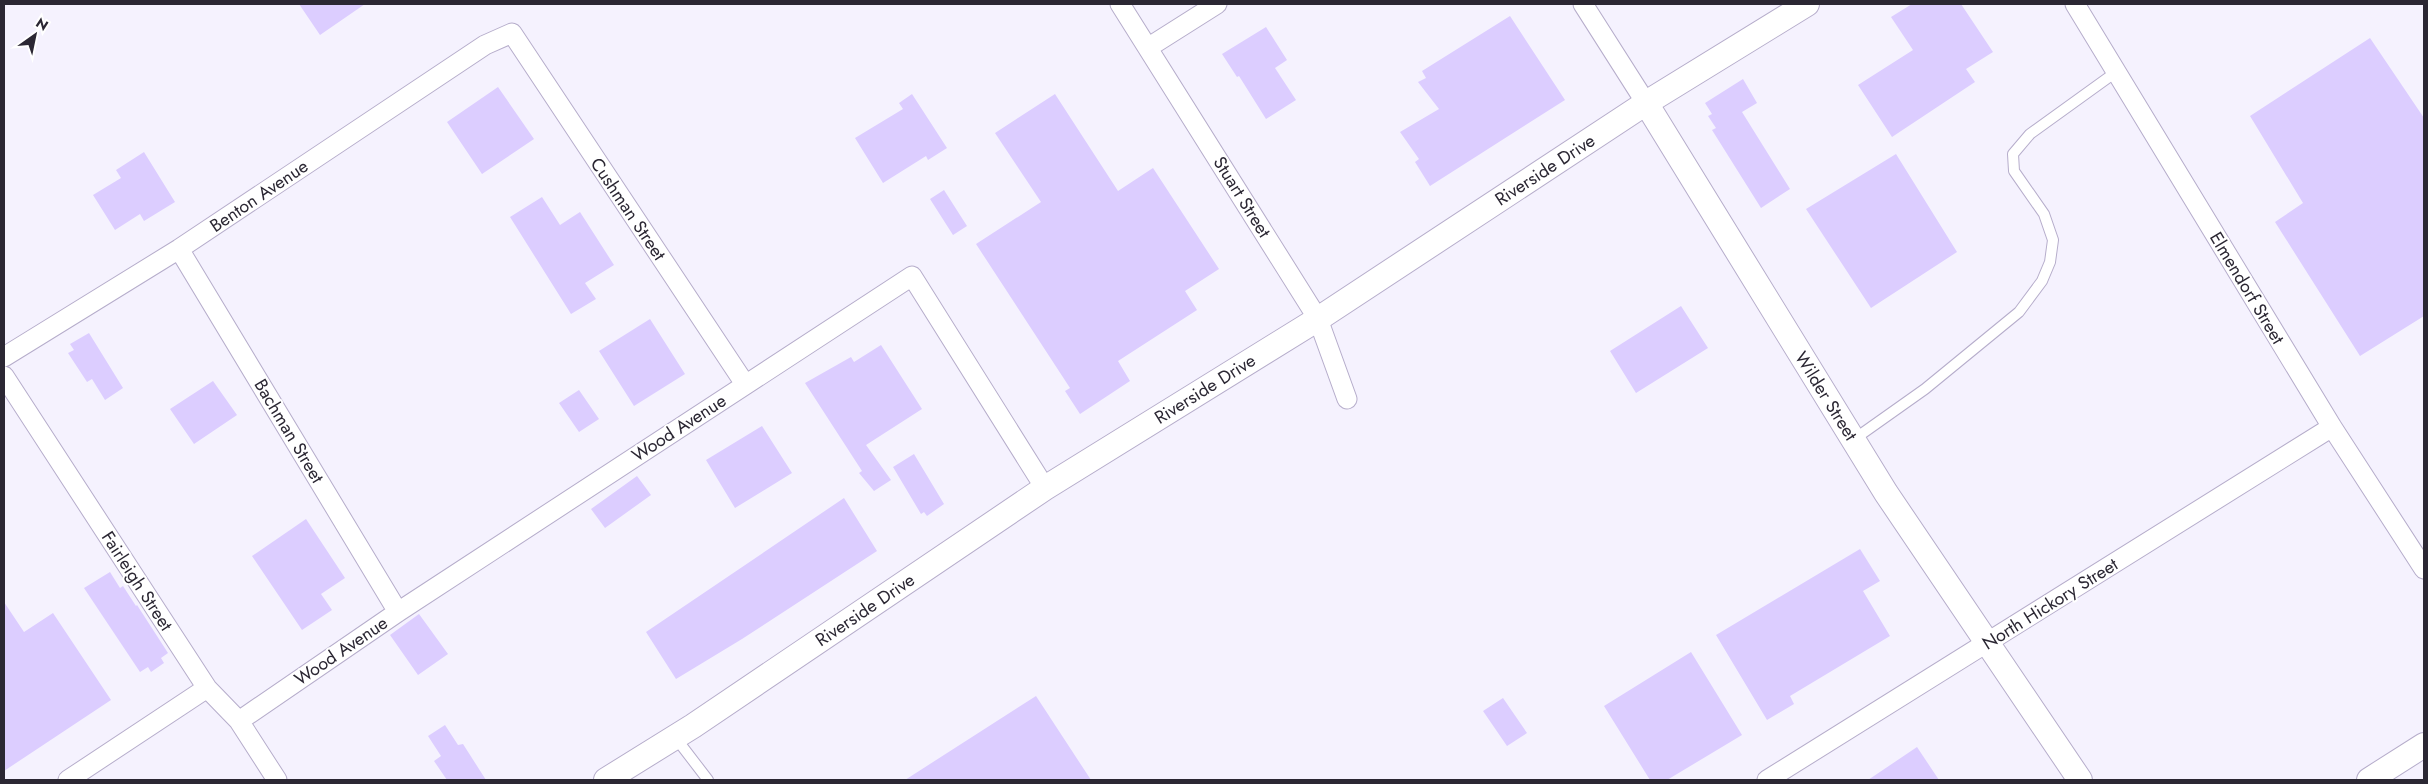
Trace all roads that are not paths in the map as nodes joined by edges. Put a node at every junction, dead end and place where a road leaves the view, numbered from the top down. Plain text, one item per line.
1 (1120, 4) edge
2 (1217, 4) edge
3 (1583, 4) edge
4 (1807, 4) edge
5 (2075, 4) edge
6 (512, 33) joint
7 (1149, 47) junction
8 (2116, 72) junction
9 (1646, 103) junction
10 (179, 250) junction
11 (1318, 319) junction
12 (4, 357) edge
13 (4, 376) edge
14 (745, 384) junction
15 (1348, 399) dead end
16 (2332, 427) junction
17 (1853, 440) junction
18 (1044, 488) junction
19 (2424, 569) edge
20 (398, 612) junction
21 (1988, 642) junction
22 (207, 688) junction
23 (239, 722) junction
24 (675, 737) junction
25 (2424, 745) edge
26 (68, 780) edge
27 (277, 780) edge
28 (606, 780) edge
29 (708, 780) edge
30 (1767, 780) edge
31 (2080, 780) edge
32 (2369, 780) edge

1 - 7 street, Stuart Street
2 - 7 street
3 - 9 street, Wilder Street
4 - 9 street, Riverside Drive
5 - 8 street, Elmendorf Street
6 - 10 street, Benton Avenue
6 - 14 street, Cushman Street
7 - 11 street, Stuart Street
8 - 16 street, Elmendorf Street
8 - 17 lane
9 - 11 street, Riverside Drive
9 - 17 street, Wilder Street
10 - 12 street, Benton Avenue
10 - 20 street, Bachman Street
11 - 15 street, Stuart Street
11 - 18 street, Riverside Drive
13 - 22 street, Fairleigh Street
14 - 18 street, Wood Avenue
14 - 20 street, Wood Avenue
16 - 19 street, Elmendorf Street
16 - 21 street, North Hickory Street
17 - 21 street, Wilder Street
18 - 24 street, Riverside Drive
20 - 23 street, Wood Avenue
21 - 30 street, North Hickory Street
21 - 31 street, Wilder Street
22 - 23 street, Fairleigh Street
22 - 26 street
23 - 27 street, Fairleigh Street
24 - 28 street, Riverside Drive
24 - 29 lane
25 - 32 street

